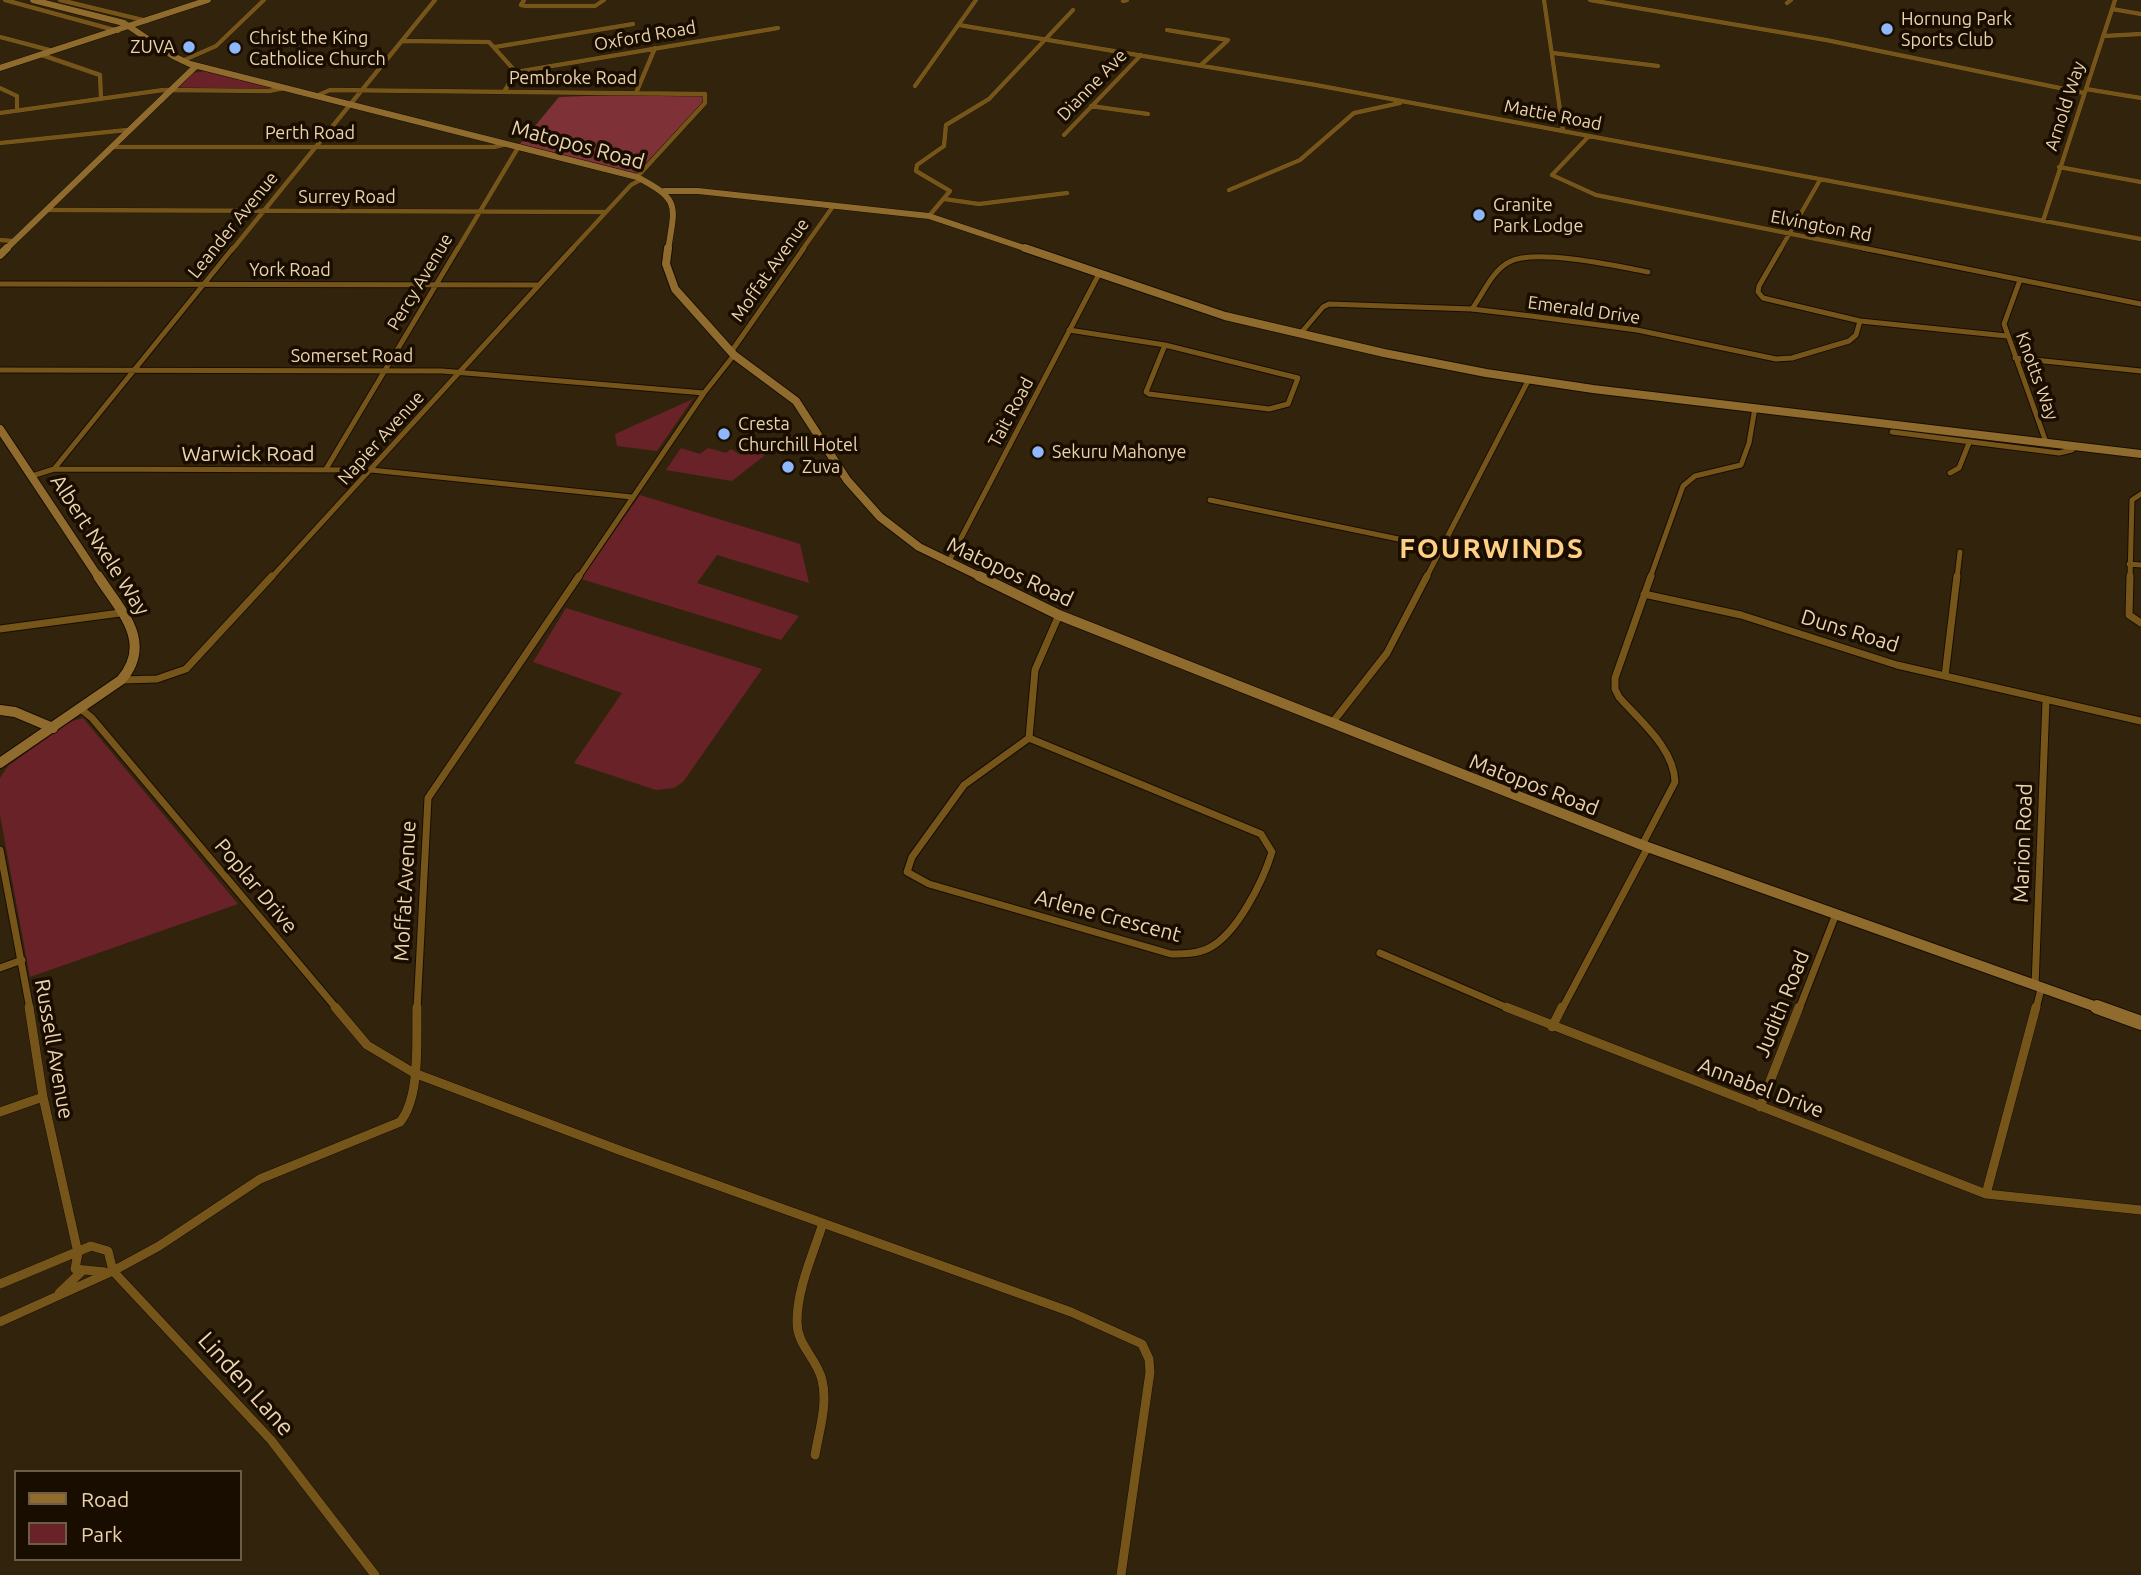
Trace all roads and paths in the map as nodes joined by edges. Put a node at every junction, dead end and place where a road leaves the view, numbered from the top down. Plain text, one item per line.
1 (6, 0) edge
2 (36, 0) edge
3 (60, 0) edge
4 (204, 0) edge
5 (264, 0) edge
6 (435, 0) edge
7 (524, 0) edge
8 (604, 0) edge
9 (976, 0) edge
10 (1544, 0) edge
11 (1590, 0) edge
12 (2115, 0) edge
13 (2112, 9) junction
14 (1073, 10) dead end
15 (2141, 13) edge
16 (148, 21) junction
17 (633, 24) dead end
18 (959, 25) junction
19 (131, 26) junction
20 (778, 28) dead end
21 (118, 30) junction
22 (1167, 30) dead end
23 (2141, 34) edge
24 (2103, 36) junction
25 (0, 37) edge
26 (1047, 40) junction
27 (402, 41) junction
28 (495, 47) junction
29 (655, 48) junction
30 (53, 51) junction
31 (1553, 53) junction
32 (42, 55) junction
33 (1141, 55) junction
34 (1201, 65) junction
35 (1658, 66) dead end
36 (0, 68) edge
37 (192, 68) junction
38 (516, 72) junction
39 (915, 86) dead end
40 (0, 88) edge
41 (284, 88) junction
42 (169, 90) junction
43 (330, 90) junction
44 (362, 90) junction
45 (296, 91) junction
46 (2085, 91) junction
47 (504, 92) junction
48 (636, 93) junction
49 (316, 96) junction
50 (2141, 98) edge
51 (101, 99) junction
52 (1404, 102) junction
53 (351, 104) junction
54 (1090, 106) junction
55 (17, 110) junction
56 (0, 113) edge
57 (1148, 114) dead end
58 (127, 130) junction
59 (1563, 131) junction
60 (1064, 135) dead end
61 (1589, 136) junction
62 (0, 143) edge
63 (508, 144) junction
64 (519, 146) junction
65 (111, 147) junction
66 (316, 147) junction
67 (2059, 167) junction
68 (643, 179) junction
69 (1820, 180) junction
70 (2141, 182) edge
71 (683, 190) junction
72 (1229, 190) dead end
73 (664, 191) junction
74 (1067, 193) dead end
75 (944, 199) junction
76 (834, 205) junction
77 (46, 211) junction
78 (263, 211) junction
79 (478, 212) junction
80 (606, 212) junction
81 (929, 216) junction
82 (2043, 221) junction
83 (1790, 233) junction
84 (2141, 239) edge
85 (0, 240) edge
86 (14, 241) junction
87 (0, 255) edge
88 (1648, 272) dead end
89 (1099, 274) junction
90 (2020, 280) junction
91 (0, 284) edge
92 (203, 284) junction
93 (434, 285) junction
94 (537, 285) junction
95 (2141, 304) edge
96 (1472, 309) junction
97 (1860, 321) junction
98 (1069, 330) junction
99 (1300, 334) junction
100 (2007, 336) junction
101 (1165, 345) junction
102 (732, 354) junction
103 (2015, 358) junction
104 (137, 369) junction
105 (0, 370) edge
106 (384, 370) junction
107 (2141, 371) edge
108 (459, 372) junction
109 (1528, 381) junction
110 (704, 393) junction
111 (1755, 408) junction
112 (1892, 432) dead end
113 (2, 434) edge
114 (1969, 443) junction
115 (2046, 443) junction
116 (2075, 446) junction
117 (2141, 454) edge
118 (54, 468) junction
119 (326, 469) junction
120 (372, 470) junction
121 (1950, 473) dead end
122 (32, 476) junction
123 (2141, 494) edge
124 (632, 497) junction
125 (1210, 500) dead end
126 (1443, 548) junction
127 (1960, 552) dead end
128 (948, 562) junction
129 (2129, 564) junction
130 (2141, 565) edge
131 (1644, 594) junction
132 (120, 612) junction
133 (1059, 615) junction
134 (2141, 623) edge
135 (0, 629) edge
136 (1945, 676) junction
137 (121, 680) junction
138 (2046, 701) junction
139 (81, 709) junction
140 (0, 710) edge
141 (2141, 721) edge
142 (1332, 723) junction
143 (53, 729) junction
144 (1029, 738) junction
145 (13, 755) junction
146 (0, 763) edge
147 (0, 771) edge
148 (1645, 846) junction
149 (0, 850) edge
150 (1836, 915) junction
151 (1380, 953) dead end
152 (22, 960) junction
153 (0, 968) edge
154 (2038, 988) junction
155 (2141, 1023) edge
156 (1552, 1027) junction
157 (414, 1073) junction
158 (43, 1097) junction
159 (1760, 1107) junction
160 (0, 1112) edge
161 (1986, 1194) junction
162 (2141, 1210) edge
163 (823, 1223) junction
164 (78, 1253) junction
165 (113, 1271) junction
166 (80, 1272) junction
167 (0, 1284) edge
168 (49, 1301) junction
169 (0, 1322) edge
170 (815, 1454) dead end
171 (375, 1575) edge
172 (1121, 1575) edge

1 - 21 street
2 - 19 main road, Matopos Road
3 - 16 street
4 - 16 main road
5 - 37 street
6 - 27 street, Leander Avenue
7 - 8 street
9 - 18 street
10 - 31 street
11 - 46 street
12 - 13 street, Arnold Way
13 - 15 street
13 - 24 street, Arnold Way
14 - 26 street
16 - 19 main road
17 - 28 street
18 - 26 street, Mattie Road
18 - 39 street
19 - 21 main road
19 - 37 main road, Matopos Road
20 - 29 street, Oxford Road
21 - 30 main road
22 - 34 street
23 - 24 street
24 - 46 street, Arnold Way
25 - 30 street
26 - 33 street, Mattie Road
26 - 75 street
27 - 28 street
27 - 44 street, Leander Avenue
28 - 38 street
29 - 38 street, Oxford Road
29 - 48 street
30 - 32 main road
31 - 35 street
31 - 59 street
32 - 36 main road
32 - 51 street
33 - 34 street, Mattie Road
33 - 54 street, Dianne Ave
34 - 52 street, Mattie Road
37 - 41 main road, Matopos Road
37 - 42 main road
38 - 47 street
40 - 55 street
41 - 42 street
41 - 45 main road, Matopos Road
42 - 51 street
42 - 58 main road
43 - 44 street, Pembroke Road
43 - 45 street, Pembroke Road
43 - 49 street, Pembroke Road
44 - 47 street, Pembroke Road
44 - 53 street, Leander Avenue
45 - 49 main road, Matopos Road
46 - 50 street
46 - 67 street, Arnold Way
47 - 48 street, Pembroke Road
48 - 68 street, Pembroke Road
49 - 53 main road, Matopos Road
51 - 55 street
52 - 59 street, Mattie Road
52 - 72 street
53 - 63 main road, Matopos Road
53 - 66 street, Leander Avenue
54 - 57 street
54 - 60 street, Dianne Ave
55 - 56 street
58 - 62 street
58 - 65 main road
59 - 61 street, Mattie Road
61 - 69 street, Mattie Road
61 - 83 street, Elvington Rd
63 - 64 main road, Matopos Road
63 - 66 street, Perth Road
64 - 68 main road, Matopos Road
64 - 79 street, Percy Avenue
65 - 66 street, Perth Road
65 - 77 main road
66 - 78 street, Leander Avenue
67 - 70 street
67 - 82 street, Arnold Way
68 - 71 main road
68 - 73 main road, Matopos Road
68 - 80 street, Napier Avenue
69 - 82 street, Mattie Road
69 - 83 street
71 - 73 main road
71 - 76 main road
73 - 102 main road, Matopos Road
74 - 75 street
75 - 81 street
76 - 81 main road
76 - 102 street, Moffat Avenue
77 - 78 street, Surrey Road
77 - 86 main road
78 - 79 street, Surrey Road
78 - 92 street, Leander Avenue
79 - 80 street, Surrey Road
79 - 93 street, Percy Avenue
80 - 94 street, Napier Avenue
81 - 89 main road
82 - 84 street, Mattie Road
83 - 90 street, Elvington Rd
83 - 97 street
85 - 86 street
86 - 87 main road
88 - 96 street
89 - 98 street, Tait Road
89 - 99 main road
90 - 95 street, Elvington Rd
90 - 100 street, Knotts Way
91 - 92 street, York Road
92 - 93 street, York Road
92 - 104 street, Leander Avenue
93 - 94 street, York Road
93 - 106 street, Percy Avenue
94 - 108 street, Napier Avenue
96 - 97 street, Emerald Drive
96 - 99 street, Emerald Drive
97 - 100 street
98 - 101 street
98 - 128 street, Tait Road
99 - 109 main road
100 - 103 street, Knotts Way
101 - 101 street
102 - 110 street, Moffat Avenue
102 - 128 main road, Matopos Road
103 - 107 street
103 - 115 street, Knotts Way
104 - 105 street, Somerset Road
104 - 106 street, Somerset Road
104 - 118 street, Leander Avenue
106 - 108 street, Somerset Road
106 - 119 street, Percy Avenue
108 - 110 street, Somerset Road
108 - 120 street, Napier Avenue
109 - 111 main road
109 - 126 street
110 - 124 street, Moffat Avenue
111 - 115 main road
111 - 131 street
112 - 114 street
113 - 122 main road, Albert Nxele Way
114 - 116 street
114 - 121 street
115 - 116 main road
116 - 117 main road
118 - 119 street, Warwick Road
118 - 122 street, Warwick Road
119 - 120 street, Warwick Road
120 - 124 street, Warwick Road
120 - 137 street, Napier Avenue
122 - 132 main road, Albert Nxele Way
123 - 129 street
124 - 157 street, Moffat Avenue
125 - 126 street
126 - 142 street
127 - 136 street
128 - 133 main road, Matopos Road
129 - 130 street
129 - 134 street
131 - 136 street, Duns Road
131 - 148 street
132 - 135 street
132 - 137 main road, Albert Nxele Way
133 - 142 main road, Matopos Road
133 - 144 street
136 - 138 street, Duns Road
137 - 139 main road, Albert Nxele Way
138 - 141 street, Duns Road
138 - 154 street, Marion Road
139 - 143 main road, Albert Nxele Way
139 - 157 street, Poplar Drive
140 - 143 main road
142 - 148 main road, Matopos Road
143 - 145 main road, Albert Nxele Way
144 - 144 street, Arlene Crescent
145 - 146 main road, Albert Nxele Way
145 - 147 main road
148 - 150 main road, Matopos Road
148 - 156 street
149 - 152 street, Russell Avenue
150 - 154 main road, Matopos Road
150 - 159 street, Judith Road
151 - 156 street, Annabel Drive
152 - 153 street
152 - 158 street, Russell Avenue
154 - 155 main road, Matopos Road
154 - 161 street, Marion Road
156 - 159 street, Annabel Drive
157 - 163 street, Poplar Drive
157 - 165 street, Moffat Avenue
158 - 160 street
158 - 164 street, Russell Avenue
159 - 161 street, Annabel Drive
161 - 162 street, Annabel Drive
163 - 170 street
163 - 172 street, Poplar Drive
164 - 165 street, Linden Lane
164 - 166 street, Russell Avenue
164 - 167 street
165 - 166 street
165 - 168 street, Moffat Avenue
165 - 171 street, Linden Lane
166 - 168 street
168 - 169 street, Moffat Avenue

